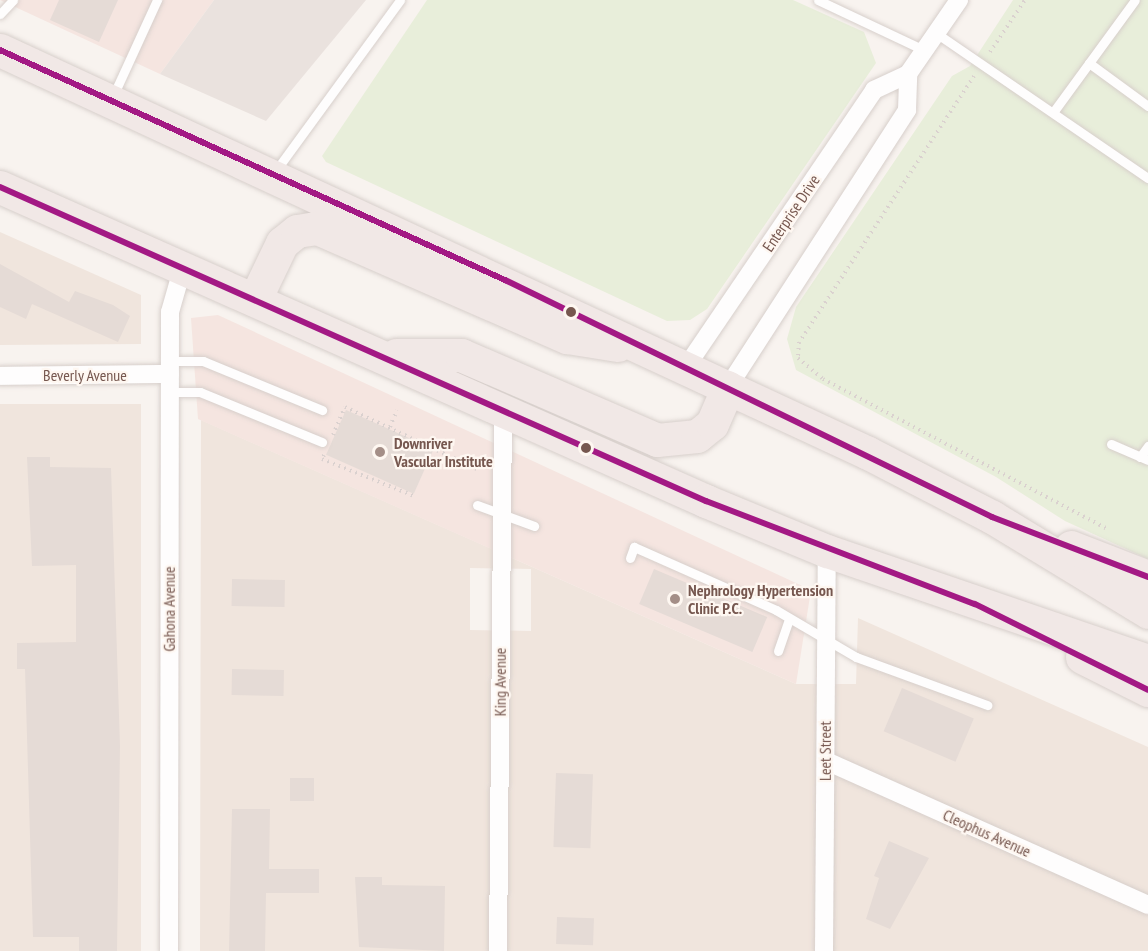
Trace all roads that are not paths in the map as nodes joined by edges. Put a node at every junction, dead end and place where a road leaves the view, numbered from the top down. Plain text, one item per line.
1 (13, 0) edge
2 (157, 0) edge
3 (400, 0) edge
4 (818, 0) edge
5 (959, 0) edge
6 (1135, 0) edge
7 (836, 4) edge
8 (0, 14) edge
9 (936, 33) junction
10 (0, 50) edge
11 (924, 50) junction
12 (1089, 63) junction
13 (0, 74) edge
14 (908, 74) junction
15 (109, 104) junction
16 (1148, 106) edge
17 (1054, 111) junction
18 (153, 124) junction
19 (272, 175) junction
20 (1148, 178) edge
21 (0, 187) edge
22 (182, 270) junction
23 (256, 297) junction
24 (654, 351) junction
25 (388, 355) junction
26 (686, 367) junction
27 (0, 376) edge
28 (170, 376) junction
29 (728, 387) junction
30 (322, 410) dead end
31 (503, 412) junction
32 (327, 443) road end
33 (1111, 444) dead end
34 (1148, 446) edge
35 (1144, 458) edge
36 (477, 505) dead end
37 (501, 514) junction
38 (992, 517) junction
39 (534, 526) dead end
40 (827, 551) junction
41 (630, 558) dead end
42 (1148, 577) edge
43 (975, 604) junction
44 (1148, 612) edge
45 (789, 619) junction
46 (825, 641) junction
47 (778, 651) dead end
48 (1148, 661) edge
49 (1148, 690) edge
50 (987, 705) dead end
51 (826, 761) junction
52 (1148, 904) edge
53 (169, 951) edge
54 (498, 951) edge
55 (824, 951) edge

1 - 8 lane
2 - 15 lane
3 - 19 lane
4 - 7 lane
5 - 9 street
6 - 12 lane
7 - 11 lane
9 - 11 street
9 - 17 lane
10 - 15 highway
11 - 14 street
12 - 16 lane
12 - 17 lane
13 - 18 highway
14 - 26 street, Enterprise Drive
14 - 29 street
15 - 18 highway
17 - 20 lane
18 - 19 highway
19 - 24 highway
21 - 22 highway
22 - 23 highway
22 - 28 street, Gahona Avenue
23 - 24 highway
23 - 25 highway
24 - 26 highway
25 - 29 highway
25 - 31 highway
26 - 29 highway
27 - 28 street, Beverly Avenue
28 - 30 lane
28 - 32 lane
28 - 53 street, Gahona Avenue
29 - 38 highway
31 - 37 street, King Avenue
31 - 40 highway
33 - 35 lane
34 - 35 lane
36 - 37 lane
37 - 39 lane
37 - 54 street, King Avenue
38 - 42 highway
38 - 44 highway
40 - 43 highway
40 - 46 street, Leet Street
41 - 45 lane
43 - 48 highway
43 - 49 highway
45 - 46 lane
45 - 47 lane
46 - 50 lane
46 - 51 street, Leet Street
51 - 52 street, Cleophus Avenue
51 - 55 street, Leet Street

